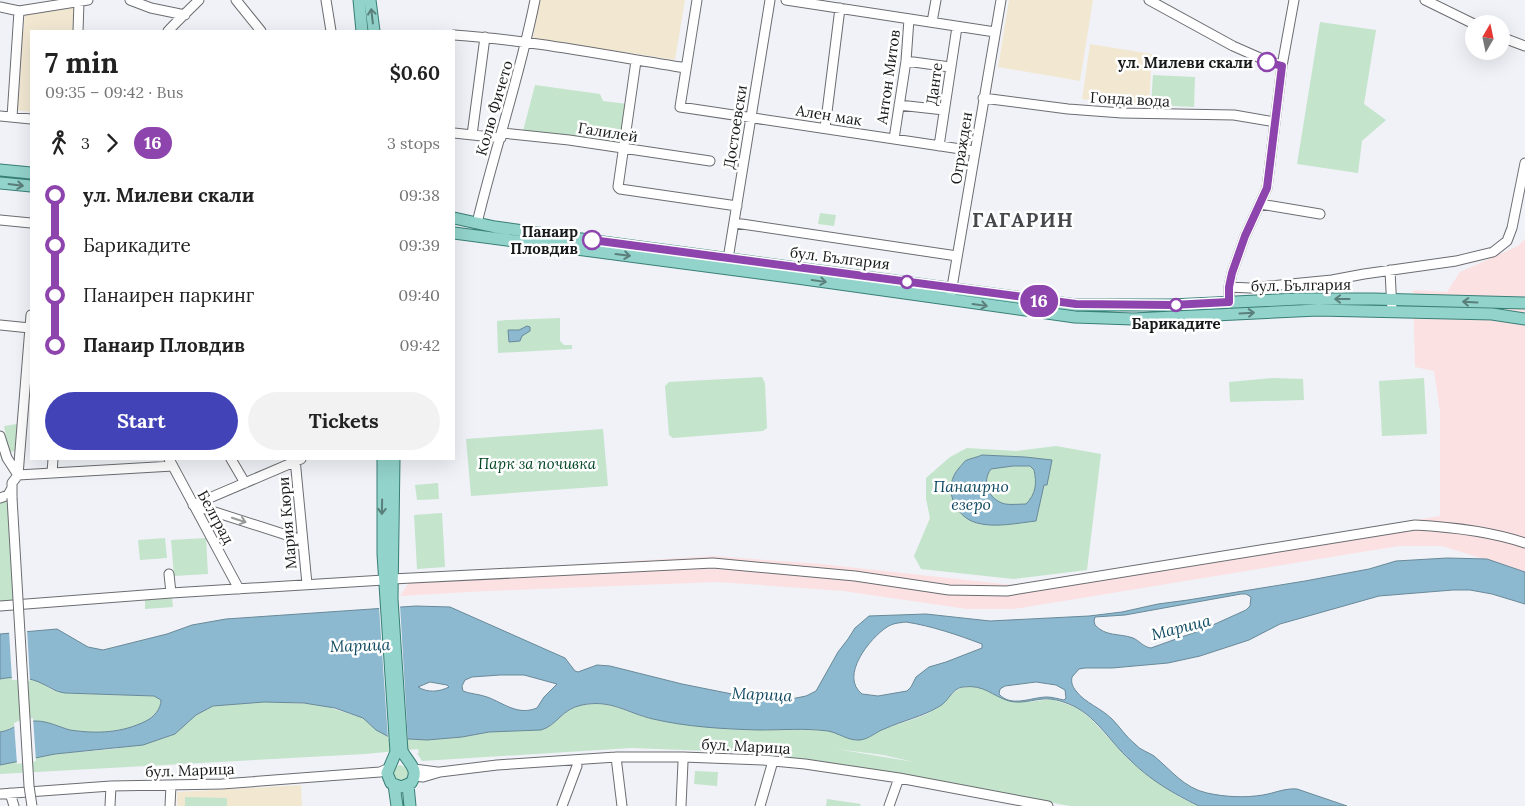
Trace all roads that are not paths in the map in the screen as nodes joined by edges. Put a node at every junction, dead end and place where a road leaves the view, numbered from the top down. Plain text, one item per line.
1 (130, 0) edge
2 (199, 0) edge
3 (236, 0) edge
4 (326, 0) edge
5 (359, 0) edge
6 (370, 0) edge
7 (535, 0) edge
8 (697, 0) edge
9 (770, 0) edge
10 (786, 0) edge
11 (936, 0) edge
12 (1001, 0) edge
13 (1149, 0) edge
14 (1294, 0) edge
15 (1424, 0) edge
16 (83, 1) edge
17 (0, 7) edge
18 (840, 8) junction
19 (19, 11) junction
20 (185, 15) junction
21 (910, 19) junction
22 (1465, 20) edge
23 (932, 22) junction
24 (958, 26) junction
25 (78, 30) edge
26 (169, 30) edge
27 (260, 30) edge
28 (331, 30) edge
29 (362, 30) edge
30 (374, 30) edge
31 (995, 32) junction
32 (455, 35) edge
33 (485, 37) junction
34 (1510, 40) edge
35 (527, 43) junction
36 (1525, 46) edge
37 (636, 61) junction
38 (906, 61) junction
39 (1282, 66) junction
40 (950, 67) junction
41 (686, 68) junction
42 (983, 98) junction
43 (899, 104) junction
44 (944, 110) junction
45 (0, 116) edge
46 (12, 117) junction
47 (750, 117) junction
48 (30, 119) edge
49 (1275, 122) junction
50 (825, 128) junction
51 (455, 133) edge
52 (472, 135) junction
53 (501, 136) junction
54 (894, 139) junction
55 (939, 146) junction
56 (624, 148) junction
57 (974, 151) junction
58 (710, 161) dead end
59 (1525, 163) edge
60 (0, 170) edge
61 (30, 173) edge
62 (0, 183) edge
63 (30, 186) edge
64 (1260, 204) junction
65 (737, 206) junction
66 (1320, 214) dead end
67 (455, 218) edge
68 (0, 220) edge
69 (30, 223) edge
70 (476, 223) junction
71 (735, 223) junction
72 (455, 233) edge
73 (958, 256) junction
74 (728, 259) junction
75 (1390, 270) junction
76 (1229, 287) junction
77 (952, 288) junction
78 (1391, 299) junction
79 (950, 300) junction
80 (1229, 302) junction
81 (1525, 303) edge
82 (1392, 311) junction
83 (1525, 319) edge
84 (0, 325) edge
85 (30, 326) edge
86 (0, 436) edge
87 (53, 460) edge
88 (232, 460) edge
89 (295, 460) edge
90 (297, 460) edge
91 (383, 460) edge
92 (394, 460) edge
93 (171, 463) edge
94 (52, 473) junction
95 (18, 475) junction
96 (245, 483) junction
97 (12, 488) junction
98 (1, 498) edge
99 (193, 505) junction
100 (302, 540) junction
101 (1525, 543) edge
102 (169, 574) dead end
103 (388, 579) junction
104 (306, 584) junction
105 (239, 589) junction
106 (171, 593) junction
107 (0, 606) edge
108 (616, 757) junction
109 (773, 761) junction
110 (683, 762) dead end
111 (577, 766) dead end
112 (398, 769) junction
113 (899, 778) junction
114 (170, 785) junction
115 (111, 786) junction
116 (10, 793) junction
117 (0, 794) edge
118 (14, 806) edge
119 (32, 806) edge
120 (110, 806) edge
121 (170, 806) edge
122 (397, 806) edge
123 (410, 806) edge
124 (562, 806) edge
125 (622, 806) edge
126 (681, 806) edge
127 (760, 806) edge
128 (889, 806) edge
129 (1048, 806) edge

1 - 20 street
2 - 20 street
3 - 27 street
4 - 28 street
5 - 29 main road
30 -> 6 main road
7 - 35 street, Колю Фичето
8 - 41 street
9 - 47 street, Достоевски
10 - 18 street
11 - 23 street
12 - 31 street, Огражден
13 - 39 street
14 - 39 street
15 - 22 street
16 - 19 street
16 - 25 street
17 - 19 street
18 - 21 street
18 - 50 street
19 - 46 street
20 - 26 street
21 - 23 street
21 - 38 street, Антон Митов
23 - 24 street
24 - 31 street
24 - 40 street, Данте
31 - 42 street, Огражден
32 - 33 street
33 - 35 street
33 - 52 street
34 - 36 street
35 - 37 street
35 - 53 street, Колю Фичето
37 - 41 street
37 - 56 street
38 - 40 street
38 - 43 street, Антон Митов
39 - 49 street
40 - 44 street, Данте
41 - 47 street, Ален мак
42 - 49 street, Гонда вода
42 - 57 street, Огражден
43 - 44 street
43 - 54 street, Антон Митов
44 - 55 street, Данте
45 - 46 street
46 - 48 street
47 - 50 street, Ален мак
47 - 65 street, Достоевски
49 - 64 street
50 - 54 street, Ален мак
51 - 52 street, Галилей
52 - 53 street, Галилей
53 - 56 street, Галилей
53 - 70 street, Колю Фичето
54 - 55 street, Ален мак
55 - 57 street, Ален мак
56 - 58 street, Галилей
56 - 65 street
57 - 73 street, Огражден
59 - 75 street
60 - 61 main road
62 -> 63 main road
64 - 66 street
64 - 76 street
65 - 71 street, Достоевски
67 - 70 main road, бул. България
68 - 69 street
70 - 74 main road, бул. България
71 - 73 street
71 - 74 street, Достоевски
72 -> 79 main road
73 - 77 street, Огражден
74 - 77 main road, бул. България
75 - 76 street
75 - 78 street
76 - 80 street
77 - 79 street, Огражден
77 - 80 main road, бул. България
78 -> 80 main road, бул. България
81 -> 78 main road, бул. България
78 - 82 street
79 -> 82 main road
82 - 83 main road
84 - 85 street
85 - 95 street
86 - 95 street
87 - 94 street
88 - 96 street
89 - 96 street
90 - 100 street, Мария Кюри
91 -> 103 main road
92 - 103 main road
93 - 94 street
93 - 99 street, Белград
94 - 95 street
95 - 97 street
96 - 99 street
97 - 98 street
97 - 119 street, bridge
99 -> 100 street
99 - 105 street, Белград
100 - 104 street, Мария Кюри
101 - 103 street
102 - 106 street
103 - 104 street
103 - 112 main road
104 - 105 street
105 - 106 street
106 - 107 street
108 - 109 street, бул. Марица
108 - 112 street, бул. Марица
108 - 125 street
109 - 113 street, бул. Марица
109 - 127 street
110 - 126 street
111 - 124 street
112 - 114 street, бул. Марица
112 - 122 main road
112 - 123 main road
113 - 128 street
113 - 129 street, бул. Марица
114 - 115 street, бул. Марица
114 - 121 street
115 - 116 street, бул. Марица
115 - 120 street
116 - 117 street, бул. Марица
116 - 118 street

